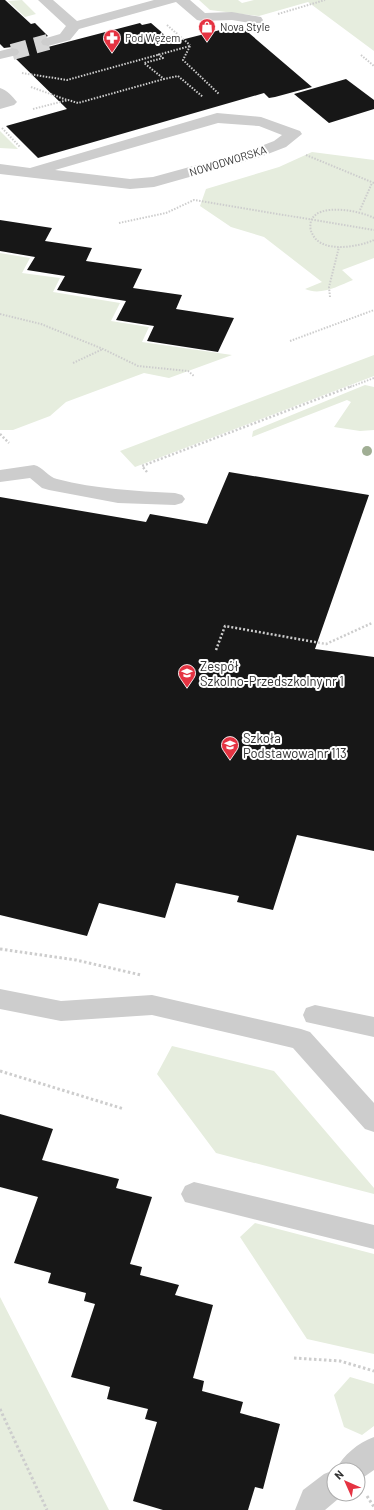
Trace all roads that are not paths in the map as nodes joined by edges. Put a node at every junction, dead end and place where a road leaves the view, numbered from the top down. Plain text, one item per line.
1 (45, 0) edge
2 (170, 0) edge
3 (181, 0) edge
4 (256, 20) road end
5 (74, 26) junction
6 (48, 42) tunnel mouth
7 (0, 93) edge
8 (0, 104) edge
9 (0, 170) edge
10 (32, 172) junction
11 (0, 476) edge
12 (175, 499) dead end
13 (0, 999) edge
14 (315, 1015) dead end
15 (374, 1027) edge
16 (374, 1121) edge
17 (194, 1194) dead end
18 (374, 1237) edge
19 (374, 1451) edge
20 (361, 1462) edge
21 (326, 1490) edge
22 (310, 1510) edge

1 - 5 street
2 - 5 street
3 - 4 street
5 - 6 street
7 - 8 street
9 - 10 street, NOWODWORSKA
10 - 10 street, NOWODWORSKA
11 - 12 street
13 - 16 street
14 - 15 street
17 - 18 street
19 - 20 street
21 - 22 street

